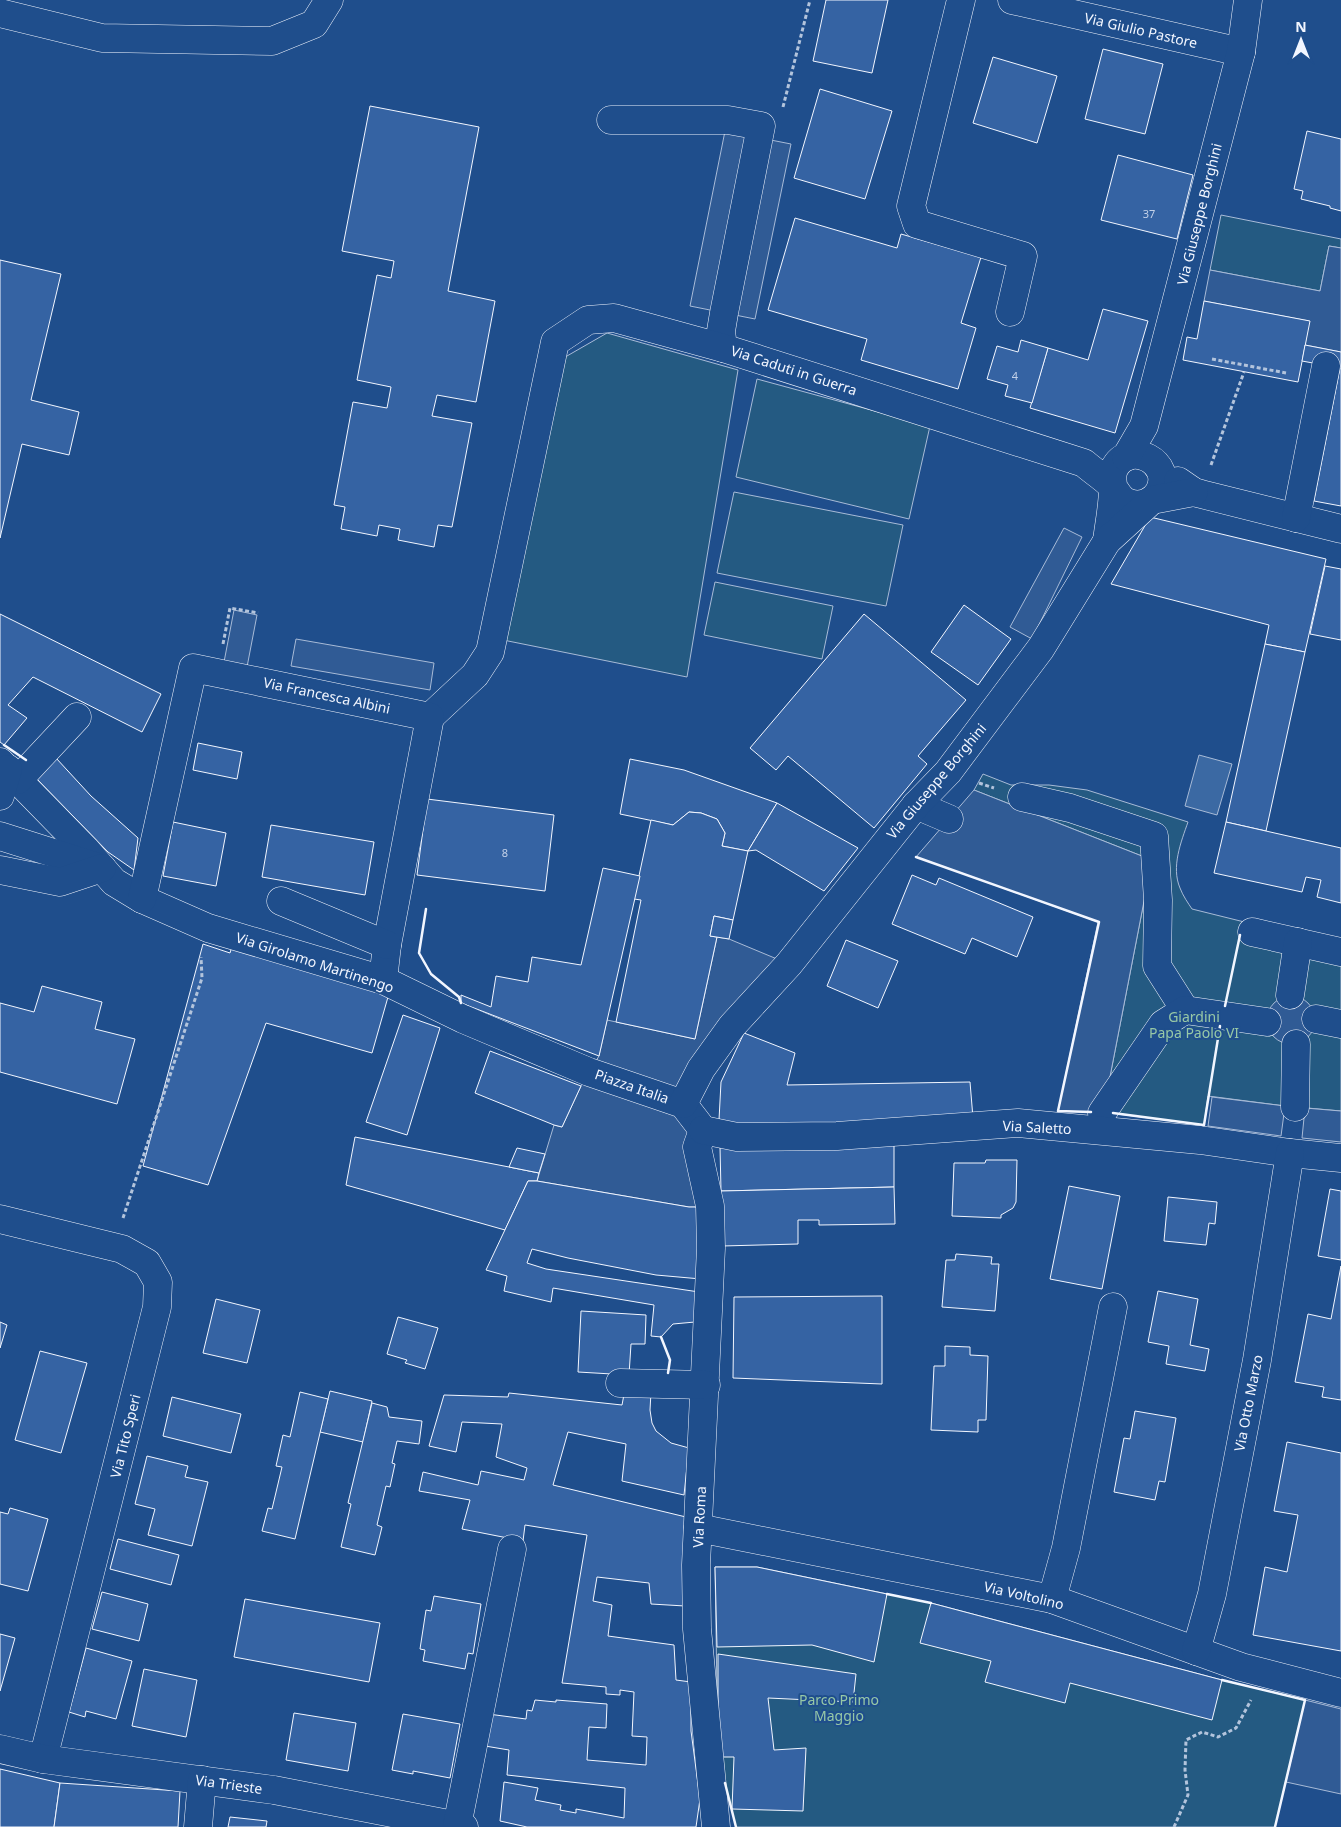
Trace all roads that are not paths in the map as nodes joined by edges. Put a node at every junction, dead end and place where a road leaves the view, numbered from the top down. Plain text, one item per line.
1 (329, 0) edge
2 (961, 0) edge
3 (1012, 0) edge
4 (1248, 0) edge
5 (0, 13) edge
6 (1241, 52) junction
7 (611, 120) dead end
8 (1010, 312) dead end
9 (723, 348) junction
10 (1326, 366) dead end
11 (1144, 426) junction
12 (1126, 457) junction
13 (1084, 463) junction
14 (1159, 467) junction
15 (1113, 487) junction
16 (1197, 493) junction
17 (1152, 500) junction
18 (1296, 518) junction
19 (1341, 529) edge
20 (1107, 541) junction
21 (77, 717) dead end
22 (430, 717) junction
23 (7, 777) edge
24 (1022, 797) dead end
25 (916, 805) junction
26 (949, 819) dead end
27 (0, 836) edge
28 (102, 868) junction
29 (0, 870) edge
30 (142, 899) junction
31 (281, 901) dead end
32 (1252, 932) dead end
33 (1298, 942) junction
34 (387, 945) junction
35 (1341, 952) edge
36 (383, 980) junction
37 (1290, 995) dead end
38 (1185, 1010) junction
39 (1267, 1022) dead end
40 (1296, 1044) dead end
41 (589, 1072) joint
42 (683, 1104) junction
43 (1294, 1107) dead end
44 (1104, 1118) junction
45 (703, 1130) junction
46 (1290, 1153) junction
47 (1341, 1158) edge
48 (0, 1219) edge
49 (1113, 1308) dead end
50 (620, 1383) dead end
51 (706, 1385) junction
52 (698, 1528) junction
53 (512, 1549) dead end
54 (1052, 1599) junction
55 (1196, 1650) junction
56 (1341, 1693) edge
57 (0, 1749) edge
58 (43, 1759) junction
59 (202, 1780) junction
60 (460, 1826) edge
61 (198, 1827) edge
62 (716, 1827) edge

1 - 5 street
2 - 8 street
3 - 6 street, Via Giulio Pastore
4 - 6 street, Via Giuseppe Borghini
6 - 11 street, Via Giuseppe Borghini
7 - 9 street, Via Caduti in Guerra
9 - 13 street, Via Caduti in Guerra
9 - 22 street
10 - 18 street
11 - 12 street, Via Giuseppe Borghini
11 - 14 street, Via Giuseppe Borghini
12 - 13 street, Via Caduti in Guerra
12 - 14 street
12 - 15 street, Via Giuseppe Borghini
13 - 15 street, Via Caduti in Guerra
14 - 16 street
14 - 17 street, Via Giuseppe Borghini
15 - 17 street
15 - 20 street, Via Giuseppe Borghini
16 - 17 street
16 - 18 street
17 - 20 street, Via Giuseppe Borghini
18 - 19 street
20 - 25 street, Via Giuseppe Borghini
21 - 23 street
22 - 30 street, Via Francesca Albini
22 - 34 street
23 - 28 street, Via Girolamo Martinengo
24 - 38 street
25 - 26 street
25 - 42 street, Via Giuseppe Borghini
27 - 28 street, Via Girolamo Martinengo
28 - 29 street
28 - 30 street, Via Girolamo Martinengo
30 - 36 street, Via Girolamo Martinengo
31 - 34 street
32 - 33 street
33 - 35 street
33 - 37 street
34 - 36 street
36 - 41 street, Via Girolamo Martinengo
38 - 39 street
38 - 44 street
40 - 43 street
41 - 42 street, Piazza Italia
42 - 45 street, Piazza Italia
44 - 45 street, Via Saletto
44 - 46 street, Via Saletto
45 - 51 street, Via Roma
46 - 47 street, Via Saletto
46 - 55 street, Via Otto Marzo
48 - 58 street, Via Tito Speri
49 - 54 street
50 - 51 street
51 - 52 street, Via Roma
52 - 54 street, Via Voltolino
52 - 62 street, Via Roma
53 - 60 street, Via Trieste
54 - 55 street, Via Voltolino
55 - 56 street, Via Voltolino
57 - 58 street, Via Trieste
58 - 59 street, Via Trieste
59 - 60 street, Via Trieste
59 - 61 street

